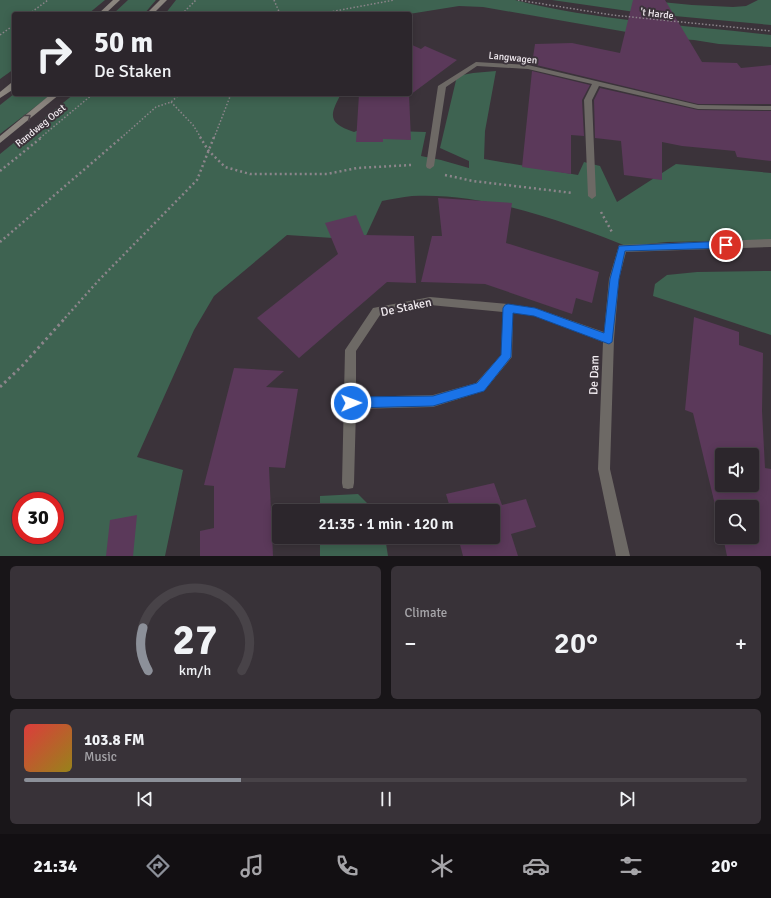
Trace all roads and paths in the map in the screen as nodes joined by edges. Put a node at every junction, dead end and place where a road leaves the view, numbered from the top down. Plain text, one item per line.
1 (48, 0) edge
2 (117, 0) edge
3 (164, 0) edge
4 (196, 0) edge
5 (274, 0) edge
6 (394, 0) edge
7 (518, 0) edge
8 (32, 12) edge
9 (103, 12) edge
10 (151, 12) edge
11 (184, 12) edge
12 (279, 12) edge
13 (332, 12) edge
14 (12, 27) edge
15 (771, 31) edge
16 (0, 36) edge
17 (596, 84) junction
18 (12, 86) edge
19 (0, 95) edge
20 (54, 96) edge
21 (91, 96) edge
22 (178, 96) edge
23 (230, 96) edge
24 (171, 102) junction
25 (771, 108) edge
26 (0, 140) edge
27 (208, 150) junction
28 (430, 166) junction
29 (0, 171) edge
30 (592, 196) junction
31 (0, 242) edge
32 (771, 243) edge
33 (622, 248) junction
34 (508, 308) junction
35 (609, 339) junction
36 (0, 387) edge
37 (351, 403) junction
38 (348, 483) dead end
39 (623, 556) edge

1 - 8 path
2 - 9 main road
3 - 10 main road
4 - 11 path
5 - 12 path
6 - 13 path
7 - 15 path, 't Harde
14 - 16 path
17 - 25 street, Langwagen
17 - 28 street, Langwagen
17 - 30 street
18 - 19 main road
26 -> 20 main road, Randweg Oost
21 - 29 path, Randweg Oost
22 - 24 path
23 - 27 path
24 - 27 path
24 - 31 path
27 - 28 path
27 - 36 path
28 - 30 path
30 - 33 path
32 - 33 street
33 - 35 street, De Dam
34 - 35 street, De Staken
34 - 37 street
34 - 37 street, De Staken
35 - 39 street, De Dam
37 - 38 street, De Staken

